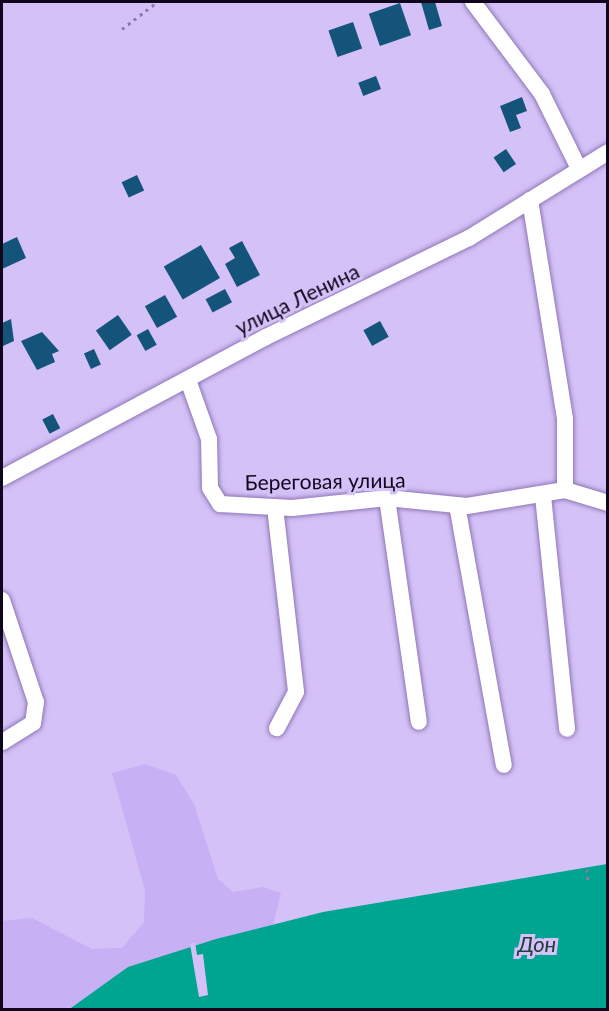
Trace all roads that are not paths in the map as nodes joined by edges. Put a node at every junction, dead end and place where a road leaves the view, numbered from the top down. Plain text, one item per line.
1 (473, 2) edge
2 (608, 152) edge
3 (579, 169) junction
4 (530, 200) junction
5 (188, 380) junction
6 (2, 478) edge
7 (565, 490) junction
8 (543, 496) junction
9 (387, 498) junction
10 (608, 503) edge
11 (457, 505) junction
12 (274, 507) junction
13 (2, 600) edge
14 (419, 722) dead end
15 (277, 728) dead end
16 (567, 729) dead end
17 (2, 742) edge
18 (504, 765) dead end

1 - 3 street
2 - 3 street, улица Ленина
3 - 4 street, улица Ленина
4 - 5 street, улица Ленина
4 - 7 street
5 - 6 street, улица Ленина
5 - 12 street, Береговая улица
7 - 8 street, Береговая улица
7 - 10 street
8 - 11 street, Береговая улица
8 - 16 street
9 - 11 street, Береговая улица
9 - 12 street, Береговая улица
9 - 14 street
11 - 18 street
12 - 15 street
13 - 17 street

